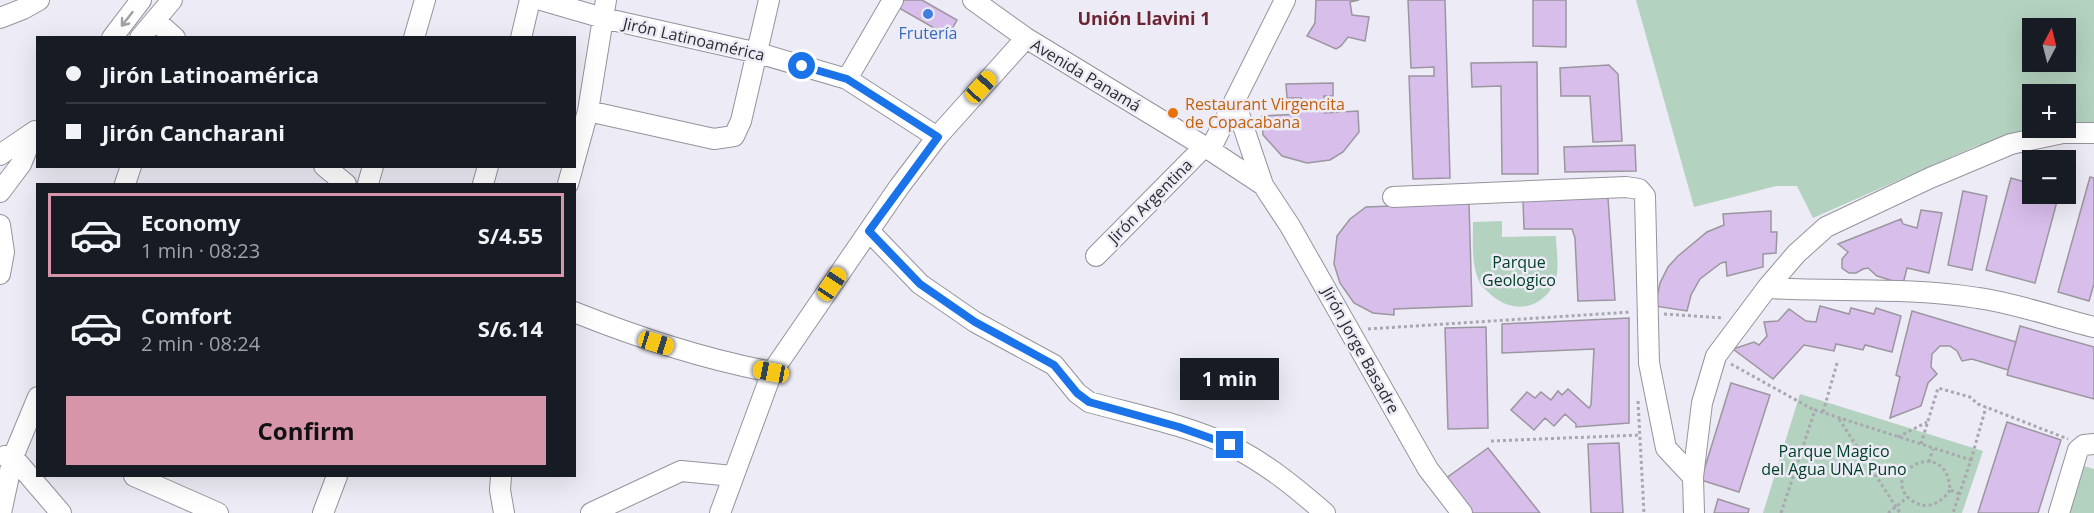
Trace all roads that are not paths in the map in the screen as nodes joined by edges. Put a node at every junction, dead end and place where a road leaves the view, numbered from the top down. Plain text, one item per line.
1 (39, 0) edge
2 (141, 0) edge
3 (172, 0) edge
4 (425, 0) edge
5 (530, 0) edge
6 (541, 0) edge
7 (769, 0) edge
8 (893, 0) edge
9 (1286, 0) edge
10 (979, 2) edge
11 (604, 9) edge
12 (0, 18) edge
13 (155, 20) junction
14 (114, 36) edge
15 (142, 36) edge
16 (173, 36) edge
17 (415, 36) edge
18 (521, 36) edge
19 (1026, 38) junction
20 (758, 53) junction
21 (847, 79) junction
22 (1235, 102) junction
23 (588, 111) junction
24 (36, 131) edge
25 (2094, 133) edge
26 (938, 137) junction
27 (1207, 149) junction
28 (0, 155) edge
29 (576, 155) edge
30 (130, 168) edge
31 (326, 168) edge
32 (372, 168) edge
33 (487, 168) edge
34 (572, 168) edge
35 (125, 183) edge
36 (345, 183) edge
37 (368, 183) edge
38 (483, 183) edge
39 (568, 183) edge
40 (1263, 185) junction
41 (0, 192) edge
42 (1393, 196) dead end
43 (0, 225) edge
44 (869, 231) junction
45 (1096, 256) dead end
46 (0, 274) edge
47 (1767, 288) junction
48 (576, 313) edge
49 (2094, 327) edge
50 (771, 372) junction
51 (36, 406) edge
52 (31, 430) edge
53 (2089, 445) edge
54 (7, 457) edge
55 (733, 476) junction
56 (136, 477) edge
57 (337, 477) edge
58 (501, 477) edge
59 (1693, 477) junction
60 (1, 513) edge
61 (61, 513) edge
62 (218, 513) edge
63 (323, 513) edge
64 (504, 513) edge
65 (591, 513) edge
66 (720, 513) edge
67 (1325, 513) edge
68 (1462, 513) edge
69 (1694, 513) edge
70 (2059, 513) edge

1 - 12 street
2 -> 14 street
3 - 13 street
4 - 17 street
5 - 18 street
6 - 11 street, Jirón Latinoamérica
7 - 20 street
8 - 21 street
9 - 22 street
10 - 19 street, Avenida Panamá
11 - 20 street, Jirón Latinoamérica
11 - 23 street
13 - 15 street
13 - 16 street
19 - 26 street
19 - 27 street, Avenida Panamá
20 - 21 street, Jirón Latinoamérica
20 - 23 street
21 - 26 street, Jirón Latinoamérica
22 - 27 street
22 - 40 street
23 - 29 street
24 - 28 street
24 - 41 street
25 - 47 street
26 - 44 street
27 - 40 street, Avenida Panamá
27 - 45 street, Jirón Argentina
30 - 35 street
31 - 36 street
32 - 37 street
33 - 38 street
34 - 39 street
40 - 68 street, Jirón Jorge Basadre
42 - 59 street
43 - 46 street
44 - 50 street
44 - 67 street
47 - 49 street
47 - 59 street
48 - 50 street
50 - 55 street
51 - 52 street
52 - 54 street
53 - 70 street
54 - 60 street
54 - 61 street
55 - 65 street
55 - 66 street
56 - 62 street
57 - 63 street
58 - 64 street
59 - 69 street

